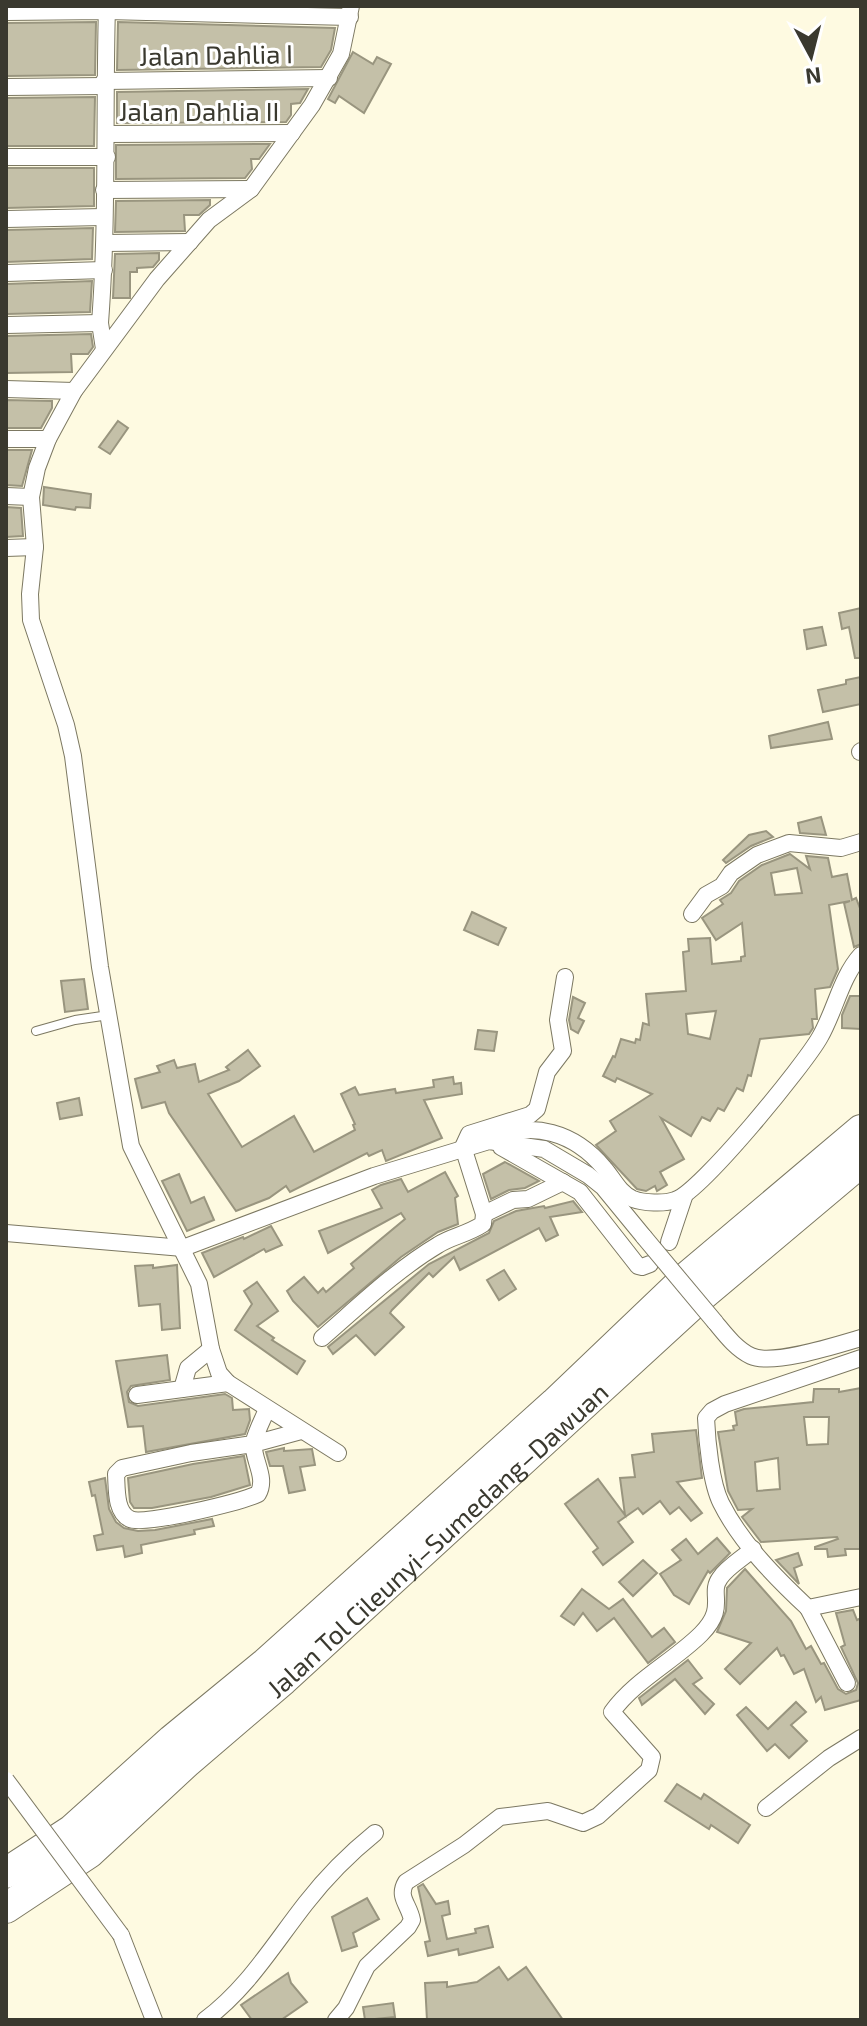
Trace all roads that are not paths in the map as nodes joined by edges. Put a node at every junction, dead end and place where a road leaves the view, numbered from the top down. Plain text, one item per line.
1 (107, 8) edge
2 (6, 12) edge
3 (350, 12) edge
4 (329, 78) junction
5 (105, 84) junction
6 (6, 87) edge
7 (292, 133) junction
8 (106, 134) junction
9 (6, 157) edge
10 (107, 157) junction
11 (251, 189) junction
12 (104, 190) junction
13 (103, 217) junction
14 (6, 219) edge
15 (190, 242) junction
16 (105, 243) junction
17 (104, 270) junction
18 (6, 273) edge
19 (100, 323) junction
20 (6, 325) edge
21 (104, 349) junction
22 (6, 389) edge
23 (74, 391) junction
24 (6, 439) edge
25 (48, 439) junction
26 (6, 496) edge
27 (31, 497) junction
28 (35, 547) junction
29 (6, 548) edge
30 (861, 842) edge
31 (692, 914) dead end
32 (861, 955) edge
33 (565, 977) dead end
34 (109, 1015) junction
35 (36, 1031) dead end
36 (861, 1130) edge
37 (489, 1141) junction
38 (463, 1147) junction
39 (861, 1162) edge
40 (563, 1182) junction
41 (684, 1197) junction
42 (484, 1214) junction
43 (6, 1233) edge
44 (669, 1242) dead end
45 (183, 1248) junction
46 (650, 1264) dead end
47 (322, 1338) dead end
48 (861, 1338) edge
49 (832, 1347) junction
50 (211, 1349) junction
51 (861, 1358) edge
52 (838, 1365) junction
53 (228, 1383) junction
54 (182, 1389) junction
55 (137, 1395) dead end
56 (267, 1409) junction
57 (301, 1431) junction
58 (253, 1444) junction
59 (338, 1453) dead end
60 (753, 1549) junction
61 (861, 1597) edge
62 (808, 1608) junction
63 (847, 1683) dead end
64 (861, 1738) edge
65 (6, 1780) edge
66 (766, 1808) dead end
67 (375, 1833) dead end
68 (6, 1873) edge
69 (6, 1908) edge
70 (154, 2020) edge
71 (205, 2020) edge
72 (336, 2020) edge

1 - 2 street
1 - 3 street
1 - 5 street
3 - 4 street
4 - 5 street, Jalan Dahlia I
4 - 7 street
5 - 6 street, Jalan Dahlia I
5 - 8 street
7 - 8 street, Jalan Dahlia II
7 - 11 street
8 - 10 street
9 - 10 street
10 - 12 street
11 - 12 street
11 - 15 street
12 - 13 street
13 - 14 street
13 - 16 street
15 - 16 street
15 - 21 street
16 - 17 street
17 - 18 street
17 - 19 street
19 - 20 street
19 - 21 street
21 - 23 street
22 - 23 street
23 - 25 street
24 - 25 street
25 - 27 street
26 - 27 street
27 - 28 street
28 - 29 street
28 - 34 street
30 - 31 street
32 - 41 street
33 - 38 street
34 - 35 lane
34 - 45 street
36 - 68 highway, Jalan Tol Cileunyi–Sumedang–Dawuan
37 - 38 street
37 - 40 street
37 - 41 street
37 - 49 street, bridge
38 - 42 street
38 - 45 street
39 - 69 highway, Jalan Tol Cileunyi–Sumedang–Dawuan
40 - 42 street
40 - 46 street
41 - 44 street
42 - 47 street
43 - 45 street
45 - 50 street
48 - 49 street
49 - 52 street
50 - 53 street
50 - 54 street
51 - 52 street
52 - 60 street
53 - 54 street
53 - 56 street
54 - 55 street
56 - 57 street
56 - 58 street
57 - 58 street
57 - 59 street
58 - 58 street
60 - 62 street
60 - 72 street
61 - 62 street
62 - 63 street
64 - 66 street
65 - 70 street, bridge
67 - 71 street

